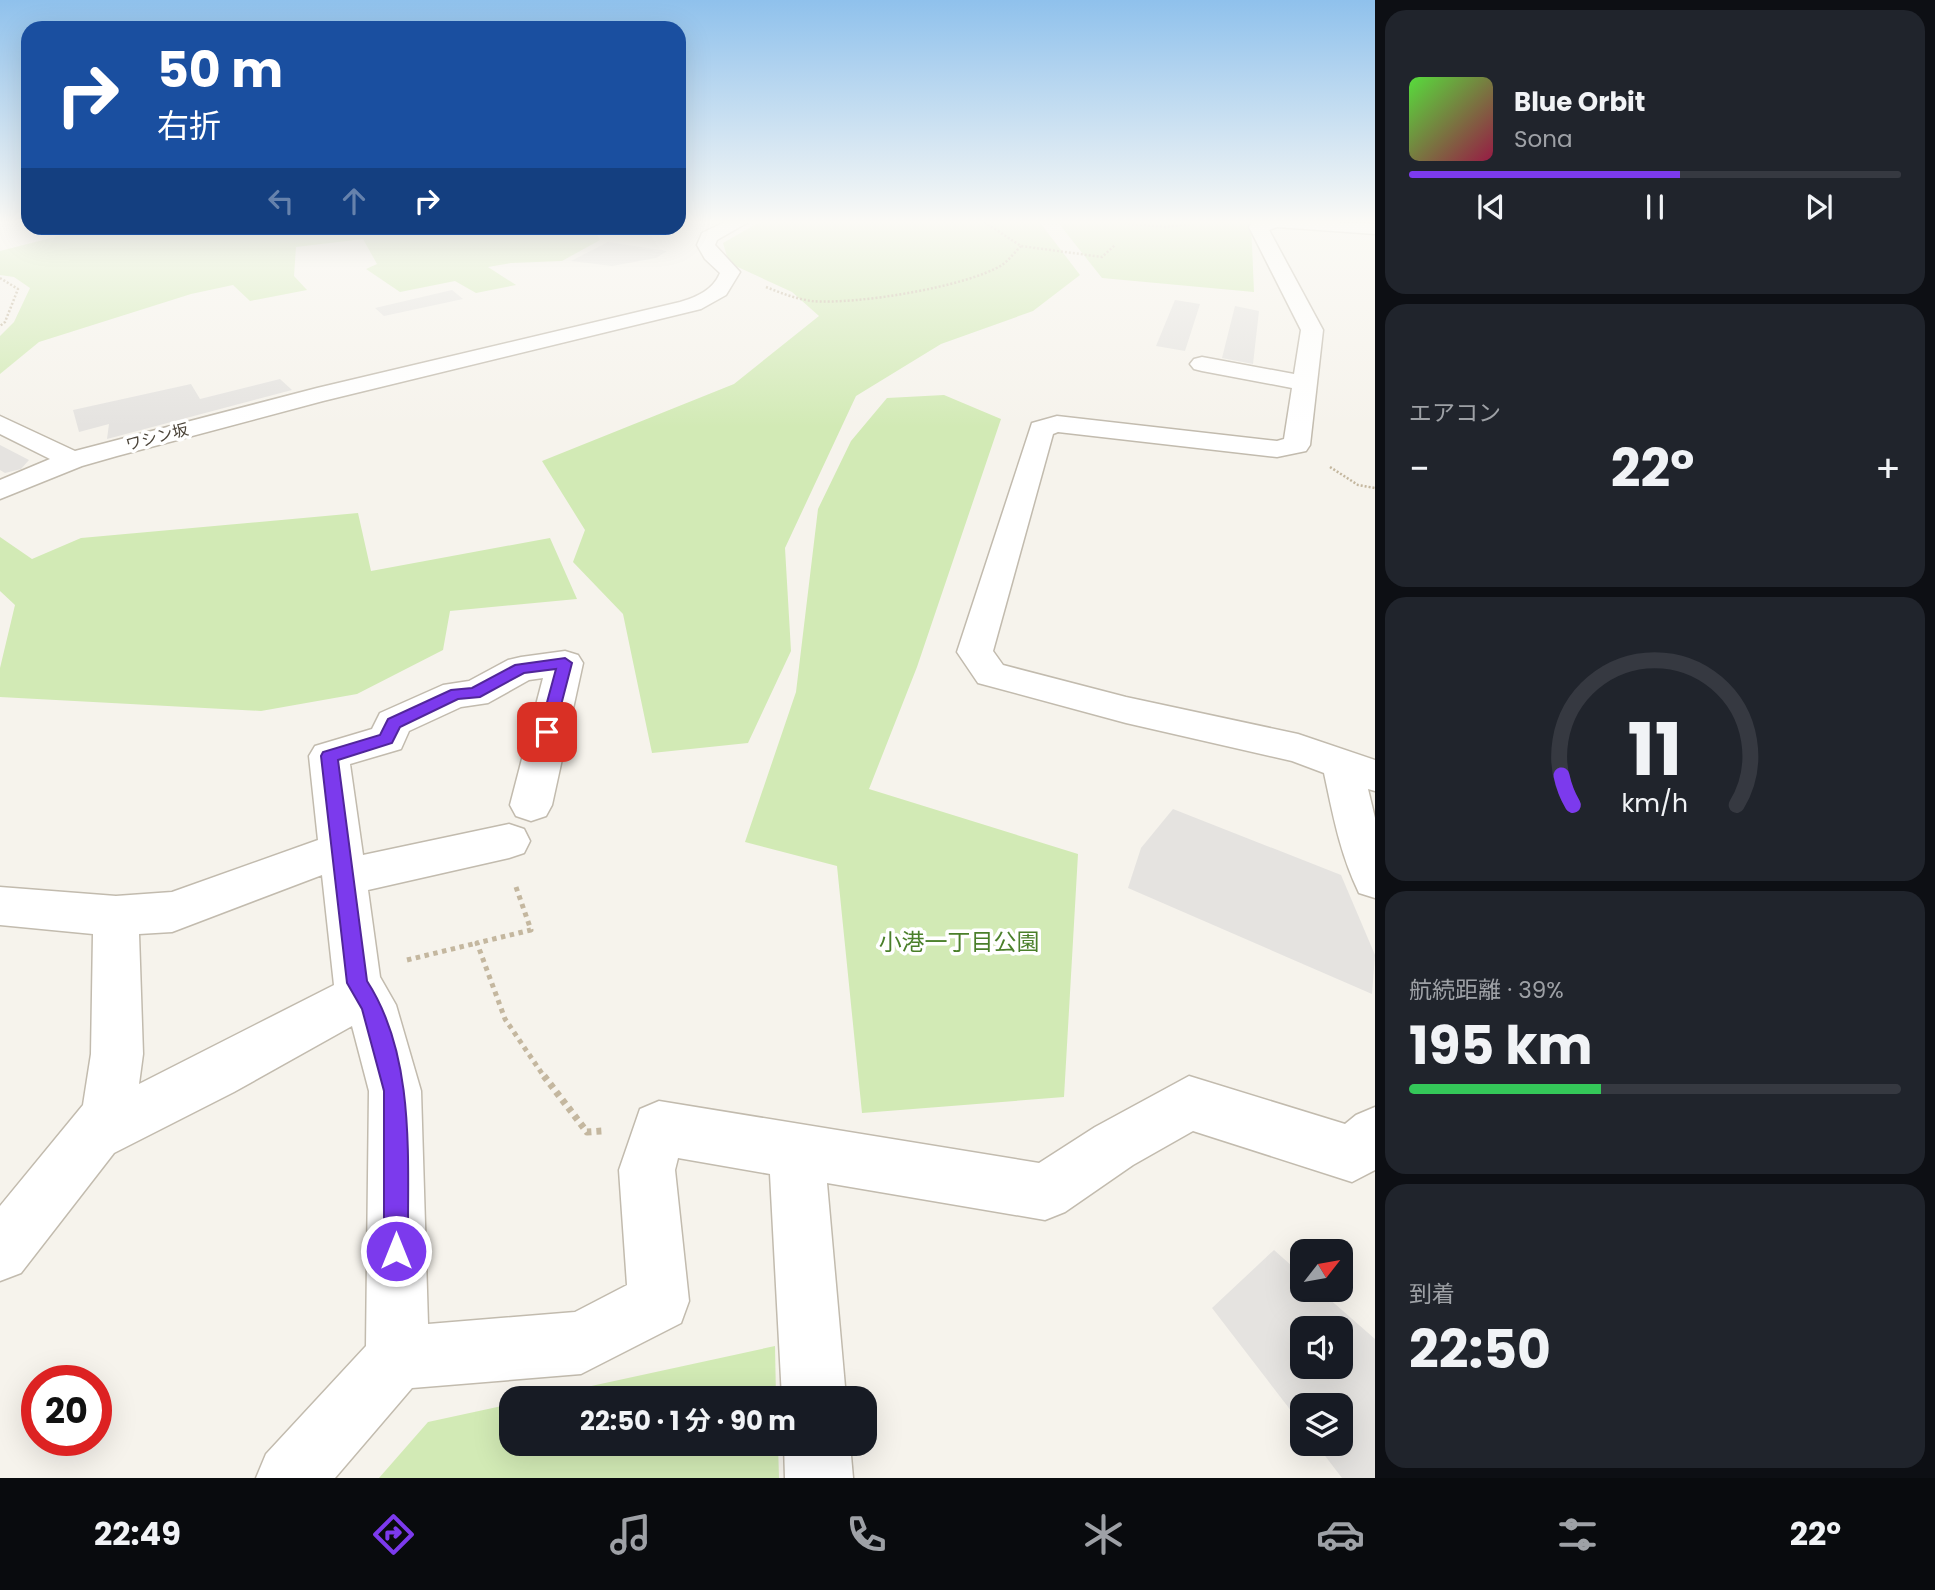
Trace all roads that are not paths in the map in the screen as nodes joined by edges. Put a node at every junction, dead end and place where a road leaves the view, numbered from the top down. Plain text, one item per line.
1 (721, 289) edge
2 (1290, 289) edge
3 (1202, 364) dead end
4 (1305, 383) junction
5 (0, 424) edge
6 (72, 460) junction
7 (0, 490) edge
8 (1358, 770) edge
9 (343, 864) junction
10 (1375, 880) edge
11 (0, 906) edge
12 (116, 916) junction
13 (361, 989) junction
14 (94, 1134) junction
15 (1375, 1134) edge
16 (796, 1150) junction
17 (0, 1252) edge
18 (397, 1358) junction
19 (813, 1386) edge
20 (818, 1456) edge
21 (290, 1478) edge
22 (819, 1478) edge

1 - 6 street, ワシン坂
2 - 4 street
3 - 4 street
4 - 8 street
5 - 6 street
6 - 7 street, ワシン坂
8 - 10 street
9 - 9 street
9 - 12 street
9 - 13 street
11 - 12 street
12 - 14 street
13 - 14 street
13 - 18 street
14 - 17 street
15 - 16 street
16 - 18 street
16 - 19 street
18 - 21 street
20 - 22 street

